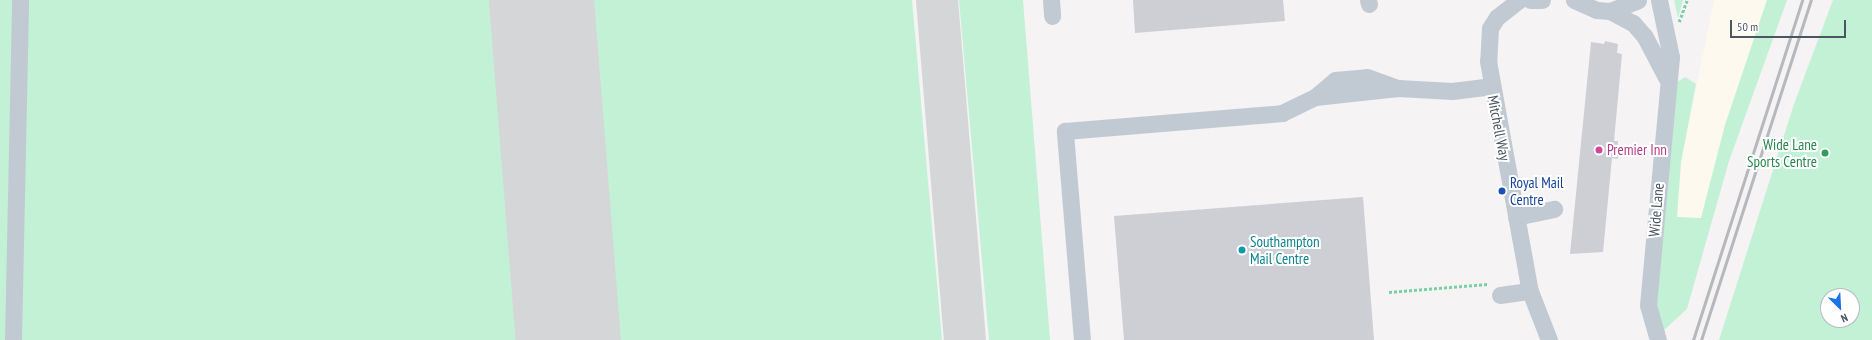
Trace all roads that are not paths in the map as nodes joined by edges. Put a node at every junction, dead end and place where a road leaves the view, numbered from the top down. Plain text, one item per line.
1 (20, 0) edge
2 (1519, 0) edge
3 (1530, 0) edge
4 (1542, 0) edge
5 (1574, 0) edge
6 (1638, 0) edge
7 (1659, 0) edge
8 (1610, 11) junction
9 (1667, 79) junction
10 (1491, 86) junction
11 (1554, 209) dead end
12 (1516, 217) junction
13 (1495, 289) road end
14 (1530, 291) junction
15 (13, 340) edge
16 (1082, 340) edge
17 (1549, 340) edge
18 (1658, 340) edge

1 - 15 street
2 - 10 street, Mitchell Way
3 - 4 street
5 - 8 street
6 - 8 street
7 - 9 street, Wide Lane
8 - 9 street
9 - 18 street, Wide Lane
10 - 12 street, Mitchell Way
10 - 16 street, Mitchell Way
11 - 12 street
12 - 14 street, Mitchell Way
13 - 14 street
14 - 17 street, Mitchell Way

